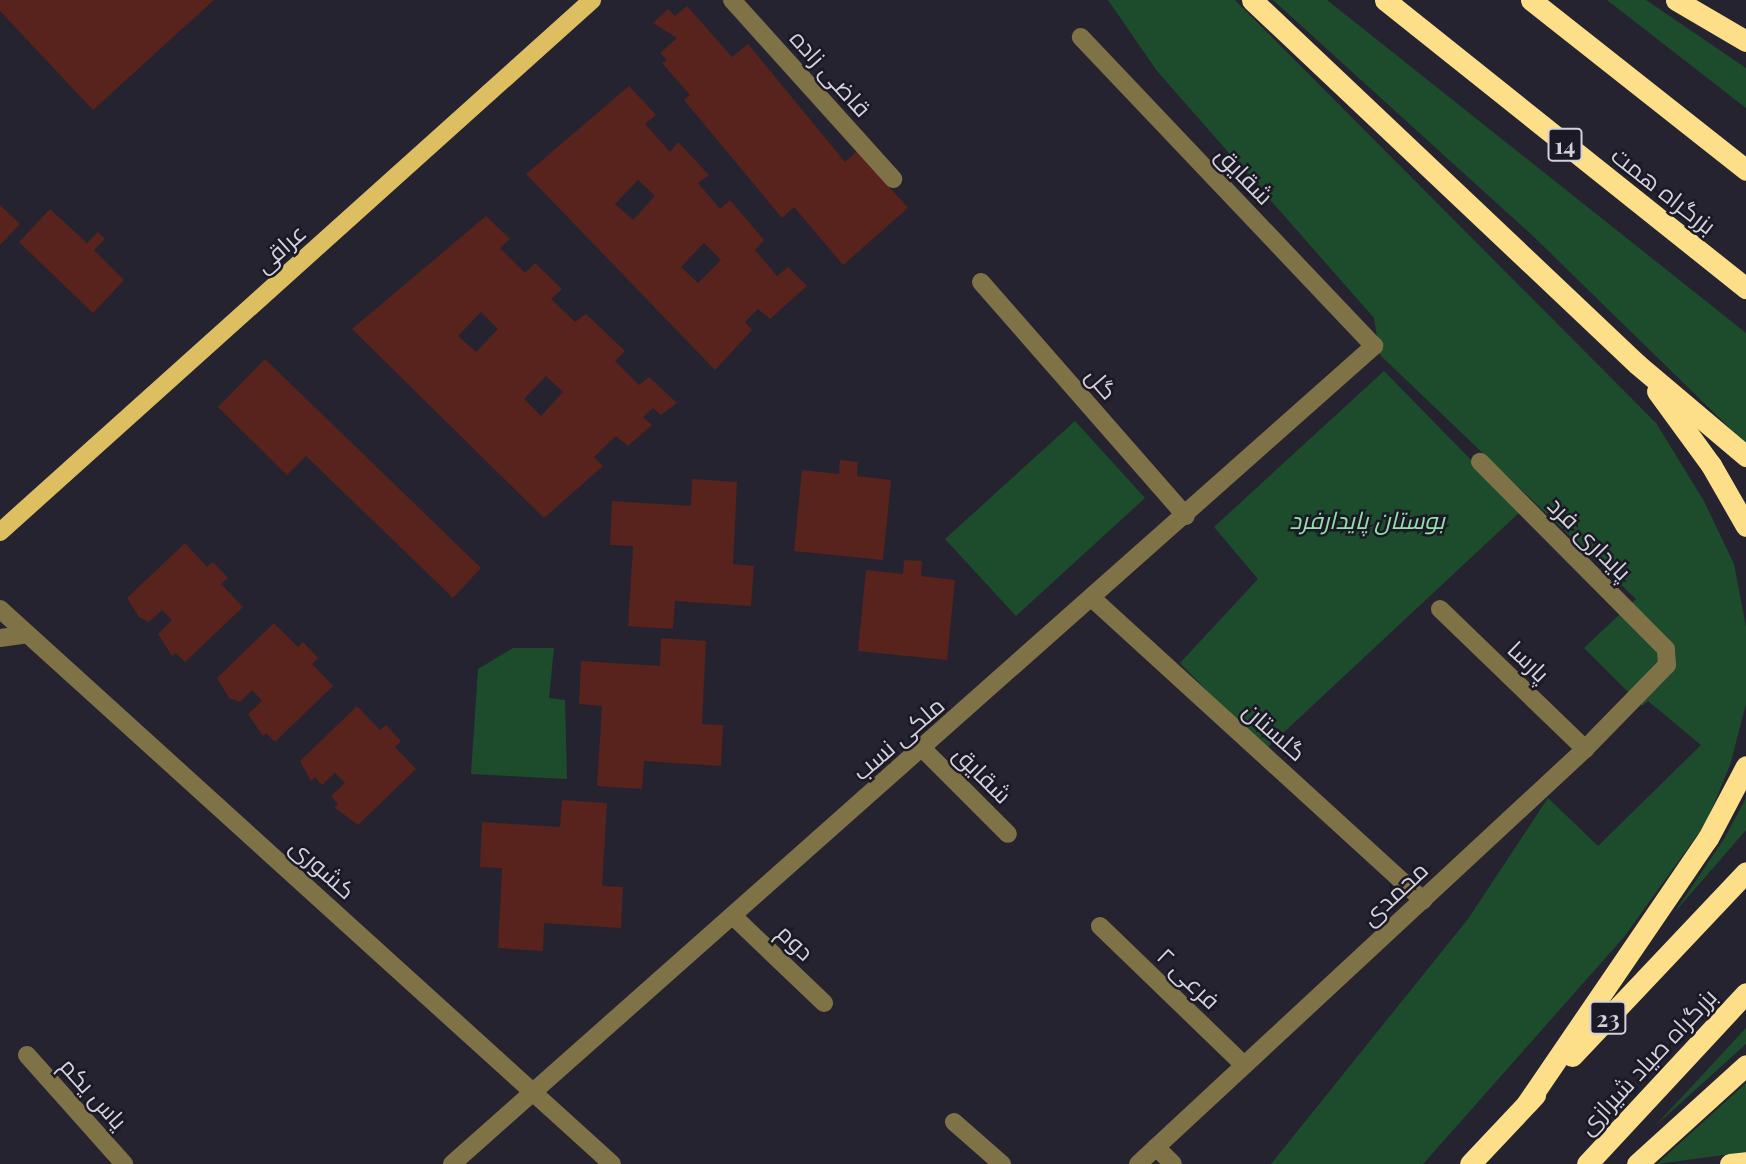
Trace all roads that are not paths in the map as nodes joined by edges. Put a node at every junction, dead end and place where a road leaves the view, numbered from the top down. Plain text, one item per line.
1 (592, 0) edge
2 (732, 0) edge
3 (1251, 0) edge
4 (1385, 0) edge
5 (1531, 0) edge
6 (1676, 0) edge
7 (1708, 21) junction
8 (1081, 37) dead end
9 (1746, 41) edge
10 (1746, 52) edge
11 (1746, 170) edge
12 (893, 179) dead end
13 (981, 282) dead end
14 (1746, 288) edge
15 (1374, 346) joint
16 (1637, 365) junction
17 (1746, 456) edge
18 (1480, 463) dead end
19 (1186, 516) junction
20 (1746, 526) edge
21 (0, 532) edge
22 (1093, 599) junction
23 (0, 609) edge
24 (1440, 609) dead end
25 (27, 634) junction
26 (0, 638) edge
27 (1666, 649) joint
28 (923, 749) junction
29 (1585, 749) junction
30 (1746, 766) edge
31 (1008, 834) dead end
32 (1746, 872) edge
33 (1423, 900) junction
34 (733, 916) junction
35 (1100, 926) dead end
36 (1746, 993) edge
37 (824, 1003) dead end
38 (27, 1055) dead end
39 (1244, 1065) junction
40 (1746, 1065) edge
41 (534, 1092) junction
42 (1527, 1103) junction
43 (954, 1122) dead end
44 (1156, 1147) junction
45 (1746, 1162) edge
46 (124, 1164) edge
47 (452, 1164) edge
48 (612, 1164) edge
49 (1002, 1164) edge
50 (1138, 1164) edge
51 (1173, 1164) edge
52 (1470, 1164) edge
53 (1587, 1164) edge
54 (1637, 1164) edge
55 (1730, 1164) edge

1 - 21 main road, عراقی
2 - 12 street, قاضی زاده
3 - 16 highway
4 - 14 highway, بزرگراه همت / 14
5 - 11 highway
6 - 7 highway
7 - 9 highway
7 - 10 highway
8 - 15 street, شقایق
13 - 19 street, گل
15 - 19 street, ملکی نسب
16 - 17 highway
16 - 20 highway
18 - 27 street, پایداری فرد
19 - 22 street, ملکی نسب
22 - 28 street, ملکی نسب
22 - 33 street, گلستان
23 - 25 street, کشوری
24 - 29 street, پارسا
25 - 26 street
25 - 41 street, کشوری
27 - 29 street, محمدی
28 - 31 street, شقایق
28 - 34 street, ملکی نسب
29 - 33 street, محمدی
30 - 42 highway
32 - 42 highway, 23
33 - 39 street, محمدی
34 - 37 street, دوم
34 - 41 street, ملکی نسب
35 - 39 street, فرعی ۲
36 - 53 highway, بزرگراه صیاد شیرازی
38 - 46 street, یاس یکم
39 - 44 street, محمدی
40 - 54 highway
41 - 47 street, ملکی نسب
41 - 48 street, کشوری
42 - 52 highway, 23
43 - 49 street
44 - 50 street, محمدی
44 - 51 street
45 - 55 highway

